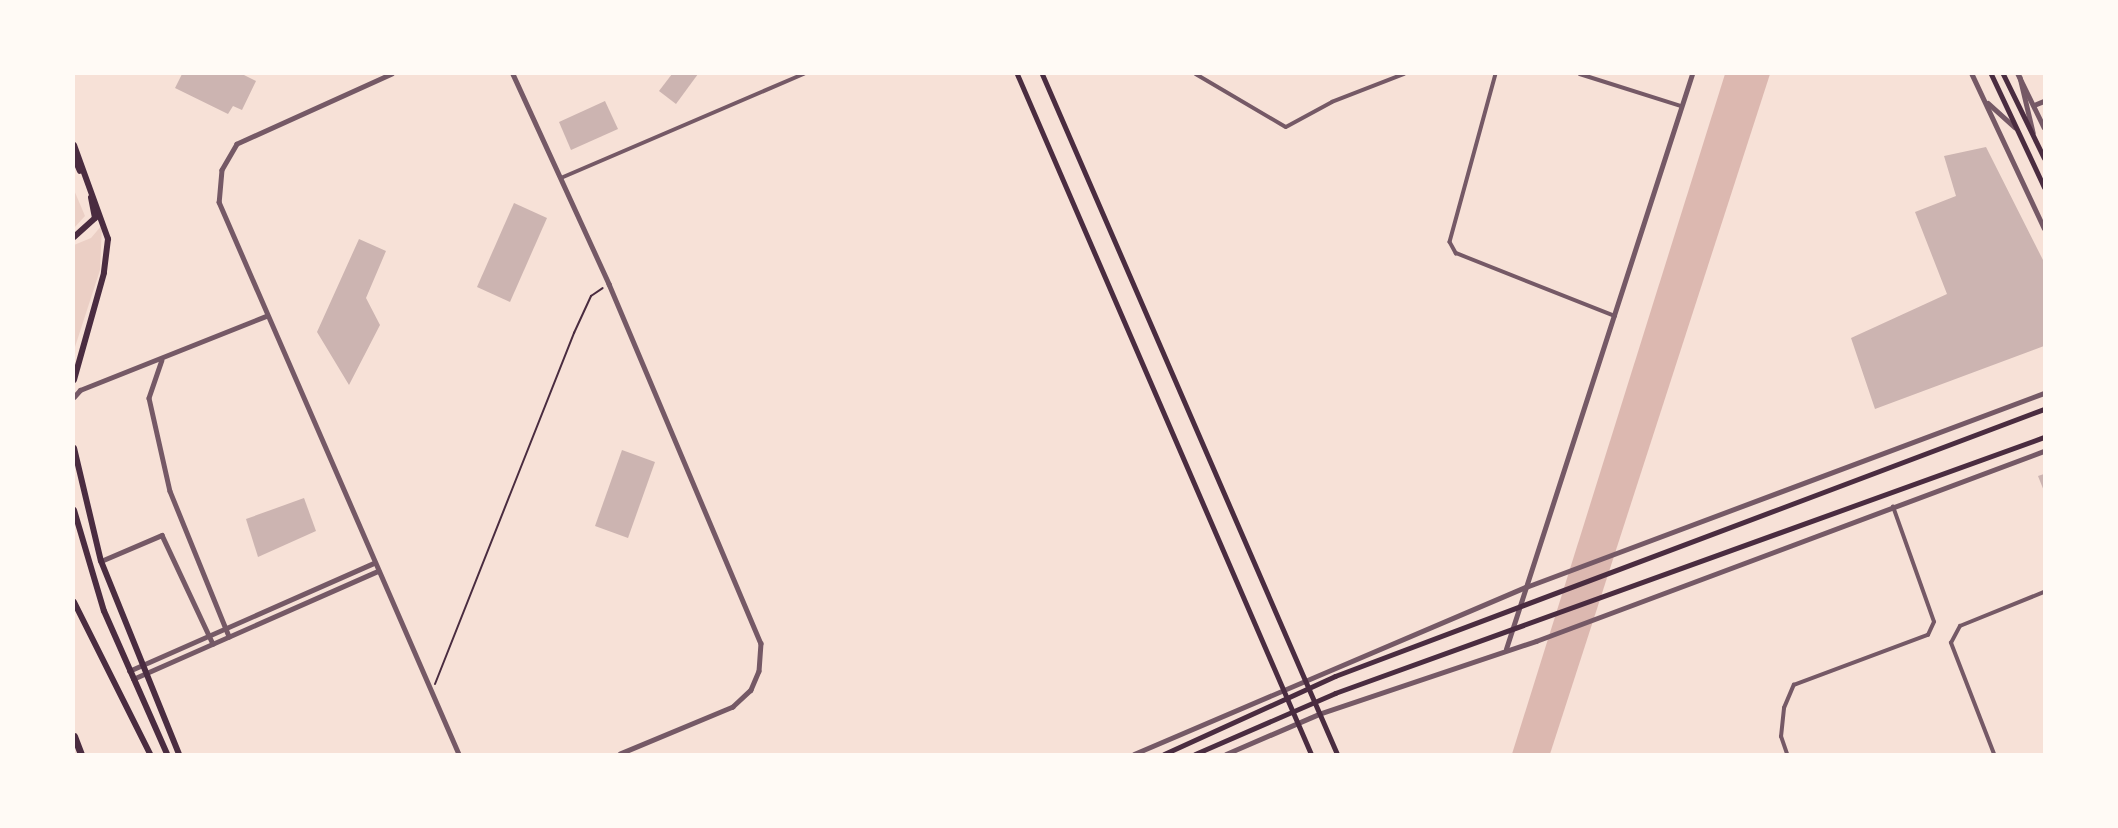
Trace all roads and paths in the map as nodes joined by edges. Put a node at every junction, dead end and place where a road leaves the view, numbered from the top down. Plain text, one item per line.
1 (392, 74) edge
2 (513, 74) edge
3 (804, 74) edge
4 (1017, 74) edge
5 (1042, 74) edge
6 (1196, 74) edge
7 (1404, 74) edge
8 (1496, 74) edge
9 (1580, 74) edge
10 (1692, 74) edge
11 (1972, 74) edge
12 (1991, 74) edge
13 (2004, 74) edge
14 (2019, 75) edge
15 (1984, 100) junction
16 (2045, 101) edge
17 (2034, 105) junction
18 (1682, 106) junction
19 (2045, 127) edge
20 (2017, 129) junction
21 (2034, 136) junction
22 (74, 145) edge
23 (74, 157) edge
24 (2045, 158) edge
25 (561, 178) junction
26 (2045, 187) edge
27 (2044, 226) edge
28 (74, 237) edge
29 (609, 284) junction
30 (266, 316) junction
31 (1615, 316) junction
32 (162, 360) junction
33 (74, 380) edge
34 (2045, 393) edge
35 (74, 397) edge
36 (2045, 409) edge
37 (2045, 437) edge
38 (74, 448) edge
39 (2045, 451) edge
40 (1893, 507) junction
41 (74, 510) edge
42 (101, 561) junction
43 (374, 563) junction
44 (378, 571) junction
45 (1526, 587) junction
46 (2045, 592) edge
47 (74, 602) edge
48 (1520, 605) junction
49 (225, 627) junction
50 (1512, 630) junction
51 (208, 636) junction
52 (229, 636) junction
53 (212, 644) junction
54 (1506, 649) junction
55 (140, 666) junction
56 (129, 671) junction
57 (144, 674) junction
58 (133, 680) junction
59 (1304, 682) junction
60 (432, 691) junction
61 (1283, 691) junction
62 (1309, 692) junction
63 (1288, 701) junction
64 (1314, 703) junction
65 (1292, 712) junction
66 (1319, 714) junction
67 (1298, 723) junction
68 (74, 736) edge
69 (81, 754) edge
70 (150, 754) edge
71 (166, 754) edge
72 (179, 754) edge
73 (459, 754) edge
74 (620, 754) edge
75 (1134, 754) edge
76 (1164, 754) edge
77 (1195, 754) edge
78 (1226, 754) edge
79 (1311, 754) edge
80 (1337, 754) edge
81 (1787, 754) edge
82 (1994, 754) edge

1 - 30 street
2 - 25 street
3 - 25 street
4 - 61 main road
5 - 59 main road
6 - 7 street
8 - 31 street
9 - 18 street
10 - 18 street
11 - 15 street
12 - 20 main road
13 - 21 main road
14 - 17 street
14 - 21 street
15 - 20 street
15 - 27 street
16 - 17 street
17 - 19 street
18 - 31 street
20 - 26 main road
21 - 24 main road
22 - 33 highway
23 - 28 highway
25 - 29 street
29 - 60 path
29 - 74 street
30 - 32 street
30 - 43 street
31 - 45 street
32 - 35 street
32 - 49 street
34 - 45 street
36 - 48 main road
37 - 50 main road
38 - 42 highway
39 - 40 street
40 - 54 street
40 - 81 street
41 - 56 highway
42 - 51 street
42 - 55 highway
43 - 44 street
43 - 49 street
44 - 52 street
44 - 60 street
45 - 48 street
45 - 59 street
46 - 82 street
47 - 70 highway
48 - 50 street
48 - 62 main road
49 - 51 street
49 - 52 street
50 - 54 street
50 - 64 main road
51 - 53 street
51 - 55 street
52 - 53 street
53 - 57 street
54 - 66 street
55 - 56 street
55 - 57 highway
56 - 58 highway
57 - 58 street
57 - 72 highway
58 - 71 highway
59 - 61 street
59 - 62 main road
60 - 73 street
61 - 63 main road
61 - 75 street
62 - 63 main road
62 - 64 main road
63 - 65 main road
63 - 76 main road
64 - 65 main road
64 - 66 main road
65 - 67 main road
65 - 77 main road
66 - 67 street
66 - 80 main road
67 - 78 street
67 - 79 main road
68 - 69 highway

